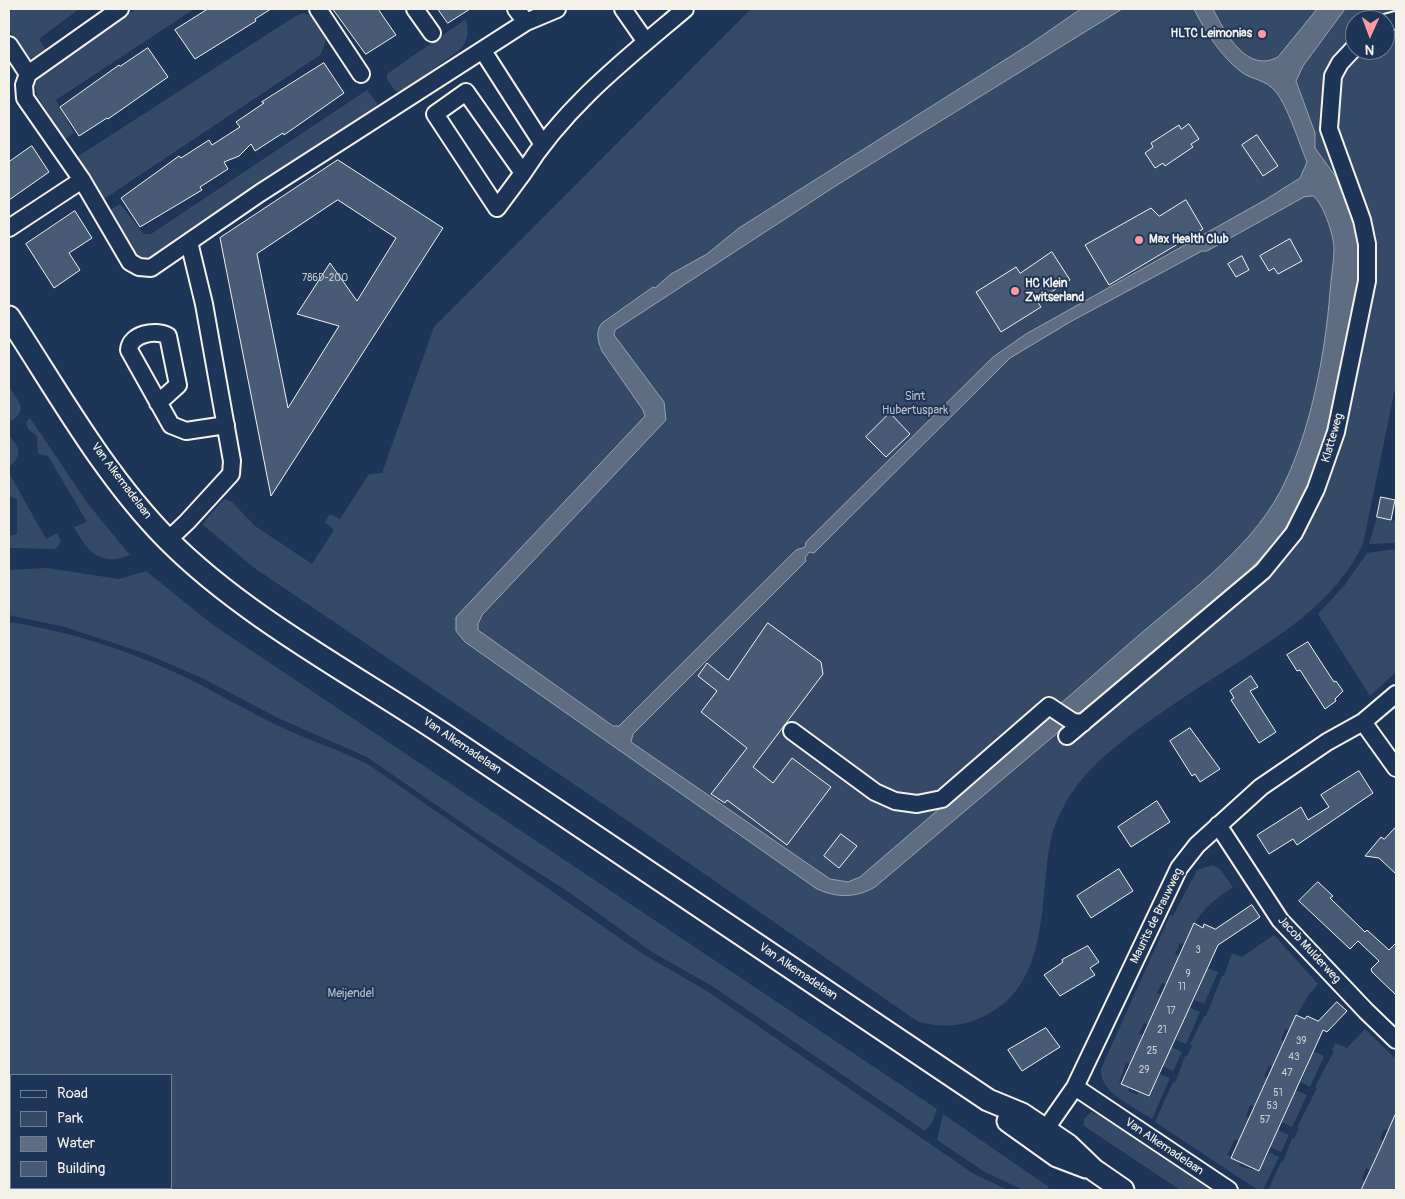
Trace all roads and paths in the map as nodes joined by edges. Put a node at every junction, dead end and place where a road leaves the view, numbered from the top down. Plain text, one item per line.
1 (120, 9) edge
2 (318, 9) edge
3 (415, 9) edge
4 (516, 9) edge
5 (556, 9) edge
6 (623, 9) edge
7 (685, 9) edge
8 (526, 22) junction
9 (432, 33) dead end
10 (646, 42) junction
11 (9, 46) edge
12 (483, 51) junction
13 (1345, 58) edge
14 (28, 74) junction
15 (361, 74) dead end
16 (542, 143) junction
17 (523, 173) junction
18 (82, 180) junction
19 (9, 228) edge
20 (189, 242) junction
21 (9, 317) edge
22 (158, 403) dead end
23 (226, 425) junction
24 (168, 540) junction
25 (1396, 694) edge
26 (1363, 722) junction
27 (792, 731) dead end
28 (1396, 768) edge
29 (1218, 825) junction
30 (1396, 1040) edge
31 (1074, 1087) junction
32 (988, 1100) junction
33 (1045, 1130) junction
34 (1094, 1170) junction
35 (1123, 1190) edge
36 (1229, 1190) edge

1 - 14 street
2 - 15 street
3 - 9 street
4 - 8 street
5 - 8 street
6 - 10 street
7 - 10 street
8 - 12 street
10 - 16 street
11 - 14 street
12 - 16 street
12 - 20 street
13 - 27 street, Klatteweg
14 - 18 street
16 - 17 street
17 - 17 street
18 - 19 street
18 - 20 street
20 - 23 street
21 - 24 main road, Van Alkemadelaan
22 - 23 street
23 - 24 street
24 - 32 main road, Van Alkemadelaan
25 - 26 street, Maurits de Brauwweg
26 - 28 street
26 - 29 street, Maurits de Brauwweg
29 - 30 street, Jacob Mulderweg
29 - 31 street, Maurits de Brauwweg
31 - 33 street, Maurits de Brauwweg
31 - 36 street, Van Alkemadelaan
32 - 33 main road, Van Alkemadelaan
32 - 34 main road, Van Alkemadelaan
33 - 34 main road, Van Alkemadelaan
34 - 35 main road, Van Alkemadelaan

